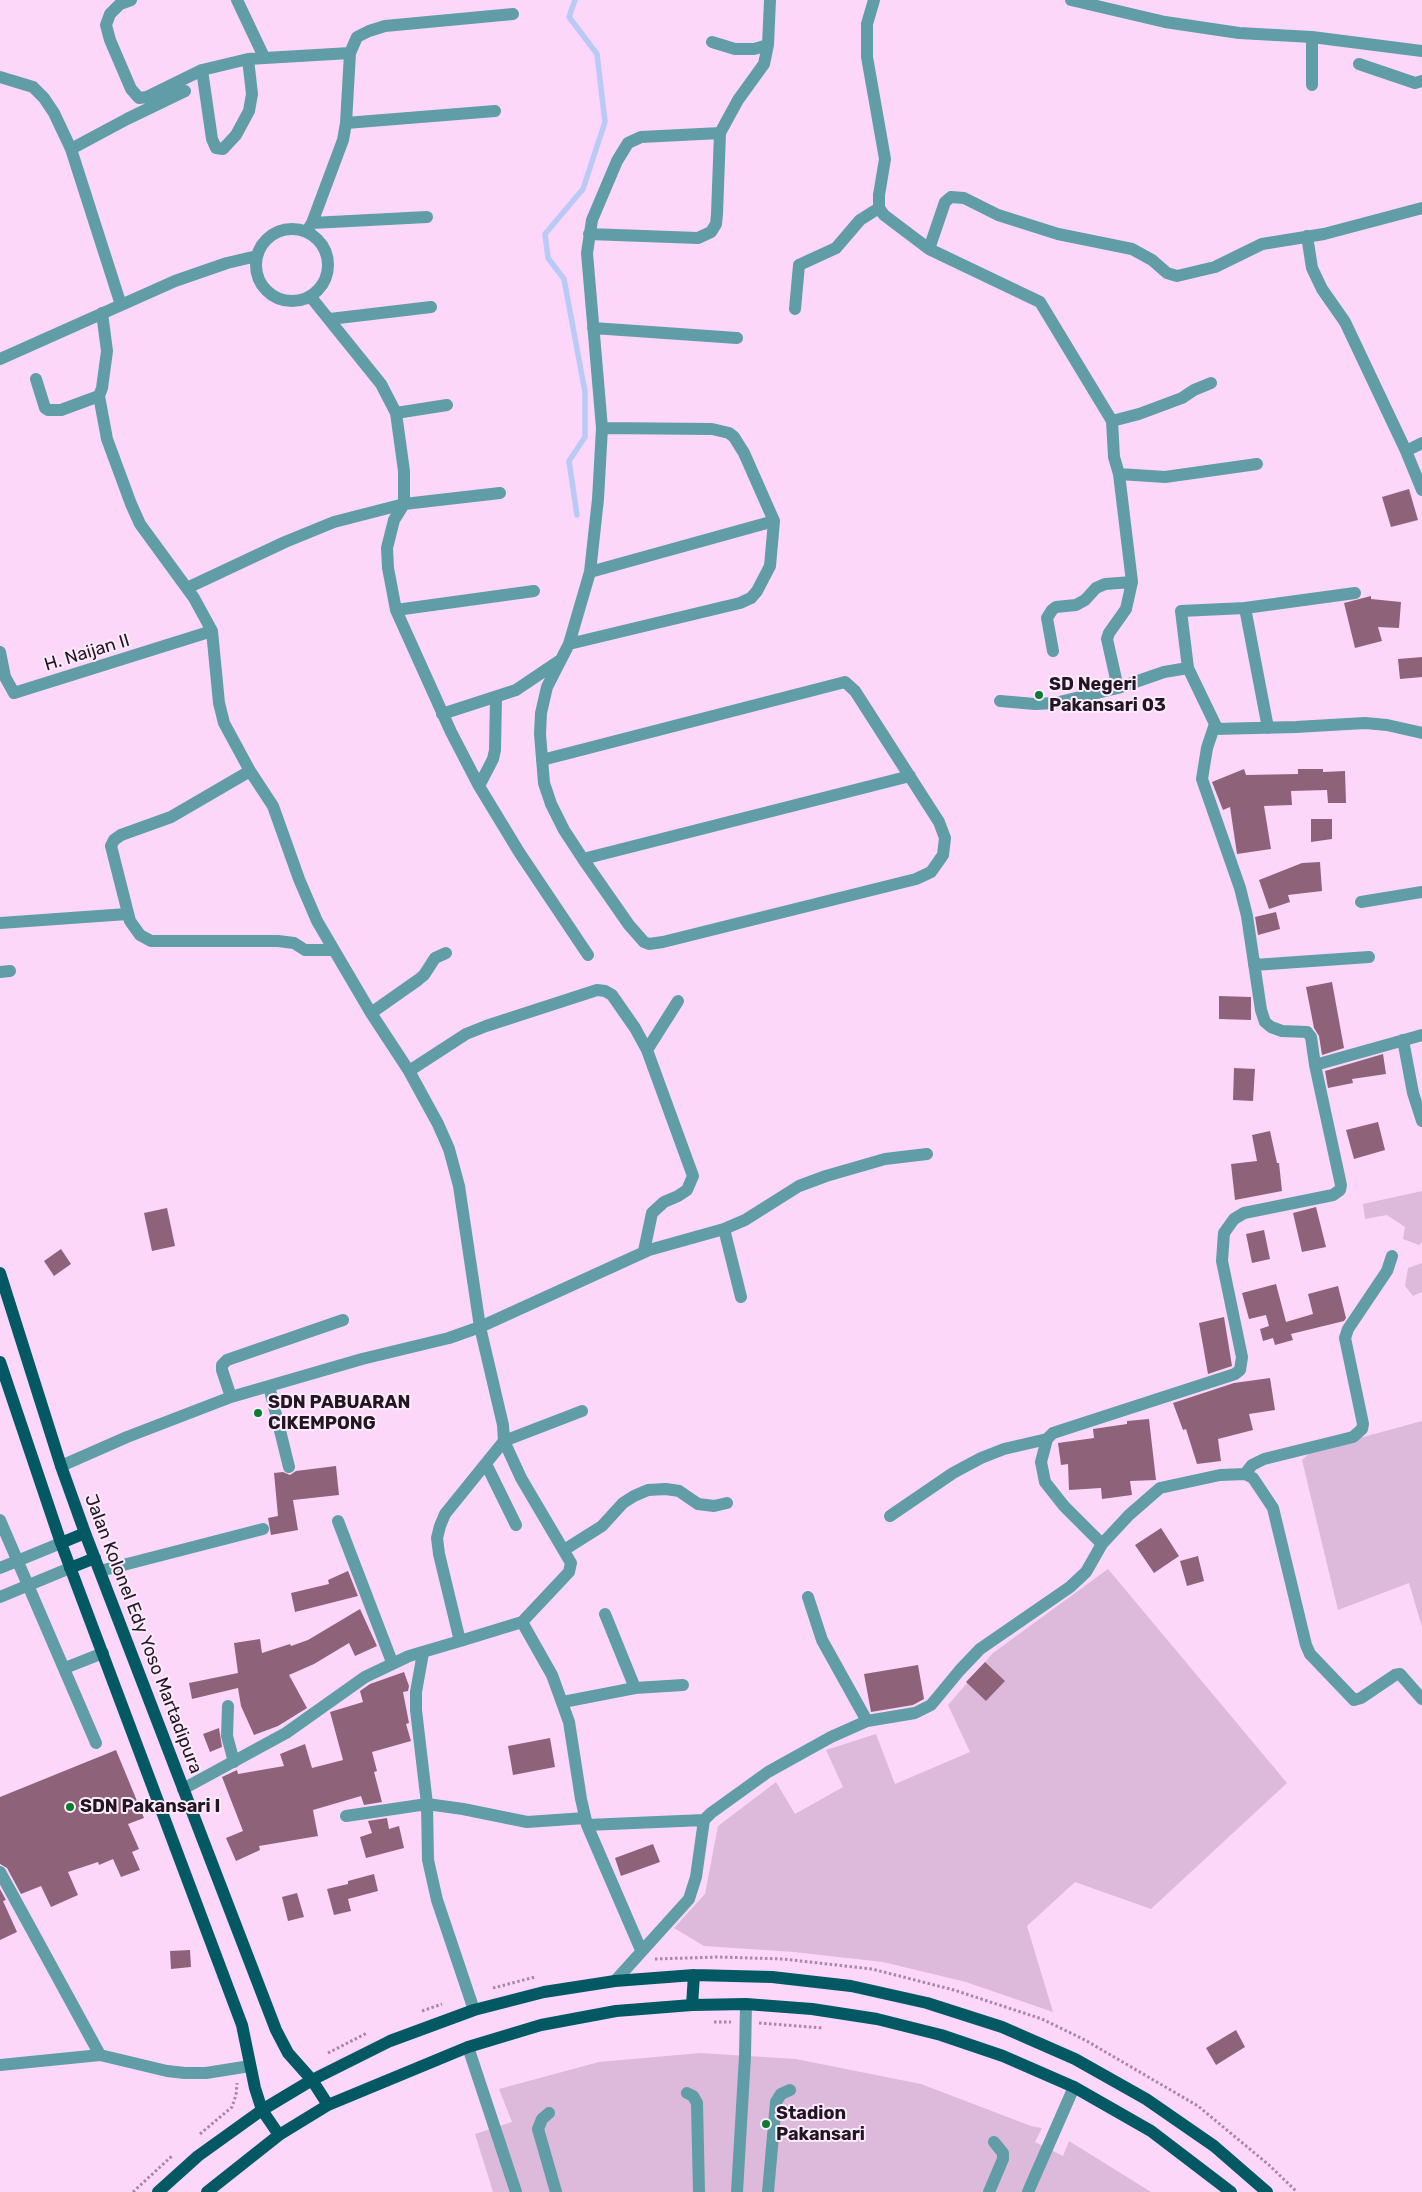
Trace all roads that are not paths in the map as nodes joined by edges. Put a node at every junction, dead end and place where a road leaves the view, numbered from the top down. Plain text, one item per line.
1 (131, 0) edge
2 (237, 0) edge
3 (770, 0) edge
4 (874, 0) edge
5 (1071, 0) edge
6 (513, 14) dead end
7 (1312, 37) junction
8 (712, 42) dead end
9 (768, 45) junction
10 (1422, 51) edge
11 (350, 53) junction
12 (264, 57) junction
13 (248, 59) junction
14 (1359, 64) dead end
15 (202, 70) junction
16 (0, 77) edge
17 (1422, 81) edge
18 (1312, 85) dead end
19 (185, 91) dead end
20 (495, 111) dead end
21 (346, 123) junction
22 (720, 133) junction
23 (72, 150) junction
24 (879, 208) junction
25 (1422, 208) edge
26 (427, 217) dead end
27 (309, 227) junction
28 (588, 234) junction
29 (1307, 236) junction
30 (929, 249) junction
31 (257, 256) junction
32 (310, 296) junction
33 (121, 305) junction
34 (431, 307) dead end
35 (795, 309) dead end
36 (102, 313) junction
37 (330, 319) junction
38 (593, 328) junction
39 (738, 338) dead end
40 (0, 359) edge
41 (36, 379) dead end
42 (1211, 383) dead end
43 (98, 396) junction
44 (447, 404) dead end
45 (396, 413) junction
46 (1112, 421) junction
47 (602, 428) junction
48 (1422, 443) edge
49 (1406, 451) junction
50 (1257, 464) dead end
51 (1119, 474) junction
52 (1422, 490) edge
53 (500, 492) dead end
54 (404, 504) junction
55 (774, 520) junction
56 (590, 572) junction
57 (1132, 582) junction
58 (187, 588) junction
59 (534, 591) dead end
60 (1355, 593) dead end
61 (1245, 608) junction
62 (396, 610) junction
63 (212, 632) junction
64 (569, 644) junction
65 (1054, 651) dead end
66 (0, 652) edge
67 (563, 658) junction
68 (1188, 668) junction
69 (1118, 688) junction
70 (496, 697) junction
71 (1000, 701) dead end
72 (442, 714) junction
73 (1268, 728) junction
74 (1214, 729) junction
75 (1422, 733) edge
76 (542, 760) junction
77 (250, 772) junction
78 (910, 776) junction
79 (479, 786) junction
80 (583, 859) junction
81 (1422, 892) edge
82 (1361, 902) dead end
83 (126, 914) junction
84 (0, 923) edge
85 (334, 950) junction
86 (446, 953) dead end
87 (588, 955) dead end
88 (1369, 957) dead end
89 (1254, 965) junction
90 (678, 1001) dead end
91 (371, 1013) junction
92 (1422, 1035) edge
93 (1403, 1040) junction
94 (647, 1050) junction
95 (1315, 1065) junction
96 (408, 1071) junction
97 (1422, 1121) edge
98 (927, 1154) dead end
99 (724, 1229) junction
100 (644, 1251) junction
101 (1392, 1256) dead end
102 (0, 1273) edge
103 (741, 1297) dead end
104 (343, 1320) dead end
105 (480, 1326) junction
106 (1, 1371) edge
107 (269, 1386) junction
108 (231, 1397) junction
109 (582, 1412) dead end
110 (1047, 1439) junction
111 (504, 1441) junction
112 (486, 1464) junction
113 (61, 1466) junction
114 (289, 1467) dead end
115 (1244, 1474) junction
116 (727, 1503) dead end
117 (890, 1516) dead end
118 (0, 1520) edge
119 (338, 1521) dead end
120 (516, 1524) dead end
121 (263, 1529) dead end
122 (85, 1533) junction
123 (61, 1543) junction
124 (1100, 1548) junction
125 (564, 1550) junction
126 (95, 1558) junction
127 (17, 1561) junction
128 (0, 1568) edge
129 (70, 1568) junction
130 (100, 1571) junction
131 (27, 1586) junction
132 (0, 1597) edge
133 (808, 1597) dead end
134 (605, 1614) dead end
135 (522, 1622) junction
136 (460, 1640) junction
137 (423, 1652) junction
138 (102, 1653) junction
139 (392, 1662) junction
140 (64, 1668) junction
141 (683, 1685) dead end
142 (634, 1688) junction
143 (1422, 1699) edge
144 (563, 1702) junction
145 (228, 1706) dead end
146 (868, 1721) junction
147 (96, 1743) dead end
148 (234, 1762) junction
149 (183, 1789) junction
150 (427, 1804) junction
151 (346, 1816) dead end
152 (704, 1820) junction
153 (586, 1821) junction
154 (0, 1872) edge
155 (641, 1950) junction
156 (694, 1975) junction
157 (615, 1981) junction
158 (746, 2004) junction
159 (692, 2005) junction
160 (474, 2010) junction
161 (468, 2047) junction
162 (100, 2055) junction
163 (0, 2065) edge
164 (243, 2067) junction
165 (312, 2080) junction
166 (1074, 2087) junction
167 (790, 2090) dead end
168 (687, 2093) dead end
169 (328, 2105) junction
170 (262, 2110) junction
171 (549, 2113) dead end
172 (279, 2135) junction
173 (994, 2142) dead end
174 (158, 2192) edge
175 (207, 2192) edge
176 (516, 2192) edge
177 (556, 2192) edge
178 (700, 2192) edge
179 (737, 2192) edge
180 (768, 2192) edge
181 (989, 2192) edge
182 (1028, 2192) edge
183 (1231, 2192) edge
184 (1268, 2192) edge

1 - 15 street
2 - 12 street
3 - 9 street
4 - 24 street
5 - 7 street
6 - 11 street
7 - 10 street
7 - 18 street
8 - 9 street
9 - 22 street
11 - 12 street
11 - 21 street
12 - 13 street
13 - 15 street
13 - 15 street
14 - 17 street
16 - 23 street
19 - 23 street
20 - 21 street
21 - 27 street
22 - 28 street
22 - 28 street
23 - 33 street
24 - 30 street
24 - 35 street
25 - 29 street
26 - 27 street
27 - 31 street
27 - 32 street
28 - 38 street
29 - 30 street
29 - 49 street
30 - 46 street
31 - 32 street
31 - 33 street
32 - 37 street
33 - 36 street
34 - 37 street
36 - 40 street
36 - 43 street
37 - 45 street
38 - 39 street
38 - 47 street
41 - 43 street
42 - 46 street
43 - 58 street
44 - 45 street
45 - 54 street
46 - 51 street
47 - 55 street
47 - 56 street
48 - 49 street
49 - 52 street
50 - 51 street
51 - 57 street
53 - 54 street
54 - 58 street
54 - 62 street
55 - 56 street
55 - 64 street
56 - 64 street
57 - 65 street
57 - 69 street
58 - 63 street
59 - 62 street
60 - 61 street
61 - 68 street
61 - 73 street
62 - 72 street
63 - 66 street, H. Naijan II
63 - 77 street
64 - 67 street
67 - 70 street
67 - 76 street
68 - 69 street
68 - 74 street
69 - 71 street
70 - 72 street
70 - 79 street
72 - 79 street
73 - 74 street
73 - 75 street
74 - 89 street
76 - 78 street
76 - 80 street
77 - 83 street
77 - 85 street
78 - 80 street
78 - 80 street
79 - 87 street
81 - 82 street
83 - 84 street
83 - 85 street
85 - 91 street
86 - 91 street
88 - 89 street
89 - 95 street
90 - 94 street
91 - 96 street
92 - 93 street
93 - 95 street
93 - 97 street
94 - 96 street
94 - 100 street
95 - 110 street
96 - 105 street
98 - 99 street
99 - 100 street
99 - 103 street
100 - 105 street
101 - 115 street
102 - 113 main road, Jalan Kolonel Edy Yoso Martadipura
104 - 108 street
105 - 107 street
105 - 111 street
106 - 123 main road
107 - 108 street
107 - 114 street
108 - 113 street
109 - 111 street
110 - 117 street
110 - 124 street
111 - 112 street
111 - 125 street
112 - 120 street
112 - 136 street
113 - 122 main road, Jalan Kolonel Edy Yoso Martadipura
115 - 124 street
115 - 143 street
116 - 125 street
118 - 127 street
119 - 139 street
121 - 130 street
122 - 123 main road
122 - 126 main road, Jalan Kolonel Edy Yoso Martadipura
123 - 127 street
123 - 129 main road
124 - 146 street
125 - 135 street
126 - 129 main road
126 - 130 main road, Jalan Kolonel Edy Yoso Martadipura
127 - 128 street
127 - 131 street
129 - 131 street
129 - 138 main road
130 - 149 main road, Jalan Kolonel Edy Yoso Martadipura
131 - 132 street
131 - 140 street
133 - 146 street
134 - 142 street
135 - 136 street
135 - 144 street
136 - 137 street
137 - 139 street
137 - 150 street
138 - 140 street
138 - 164 main road
139 - 148 street
140 - 147 street
141 - 142 street
142 - 144 street
144 - 153 street
145 - 148 street
146 - 152 street
148 - 149 street
149 - 165 main road, Jalan Kolonel Edy Yoso Martadipura
150 - 151 street
150 - 153 street
150 - 160 street
152 - 153 street
152 - 155 street
153 - 155 street
154 - 162 street
155 - 157 street
156 - 157 main road
156 - 159 main road
156 - 184 main road
157 - 160 main road
158 - 159 main road
158 - 166 main road
158 - 179 street
159 - 161 main road
160 - 165 main road
161 - 169 main road
161 - 176 street
162 - 163 street
162 - 164 street
164 - 170 main road
165 - 169 main road, Jalan Kolonel Edy Yoso Martadipura
165 - 170 main road
166 - 182 street
166 - 183 main road
167 - 180 street
168 - 178 street
169 - 172 main road
170 - 172 main road
170 - 174 main road
171 - 177 street
172 - 175 main road
173 - 181 street

